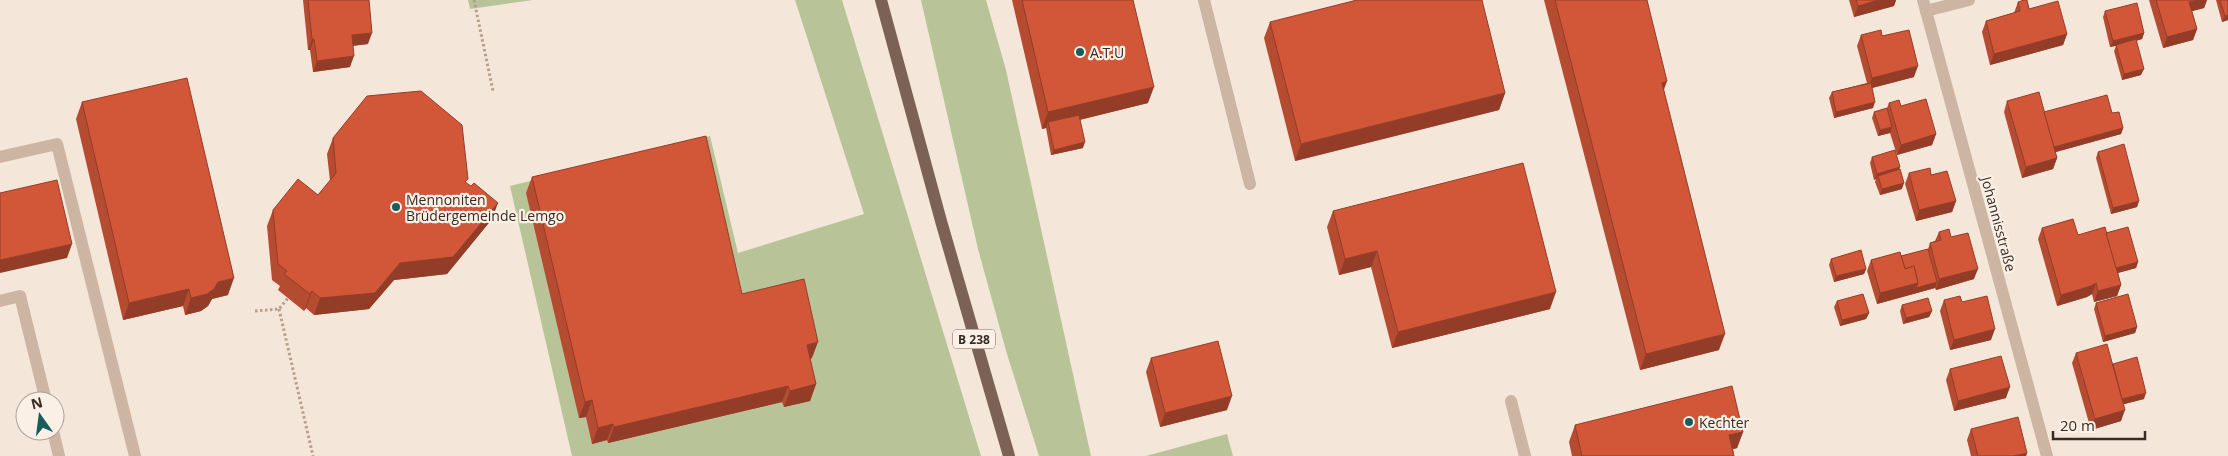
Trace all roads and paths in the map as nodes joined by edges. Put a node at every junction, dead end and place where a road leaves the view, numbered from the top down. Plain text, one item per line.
1 (474, 0) edge
2 (881, 0) edge
3 (1204, 0) edge
4 (1969, 0) edge
5 (1924, 6) edge
6 (493, 91) dead end
7 (0, 157) edge
8 (1250, 184) dead end
9 (288, 298) edge
10 (0, 301) edge
11 (279, 309) junction
12 (255, 311) dead end
13 (44, 391) edge
14 (1511, 401) dead end
15 (55, 441) edge
16 (59, 456) edge
17 (135, 456) edge
18 (313, 456) edge
19 (1009, 456) edge
20 (1525, 456) edge
21 (2047, 456) edge

1 - 6 path
2 - 19 main road, B 238
3 - 8 street
4 - 5 street
5 - 21 street, Johannisstraße
7 - 17 street
9 - 11 path
10 - 13 street
11 - 12 path
11 - 18 path
14 - 20 street
15 - 16 street

